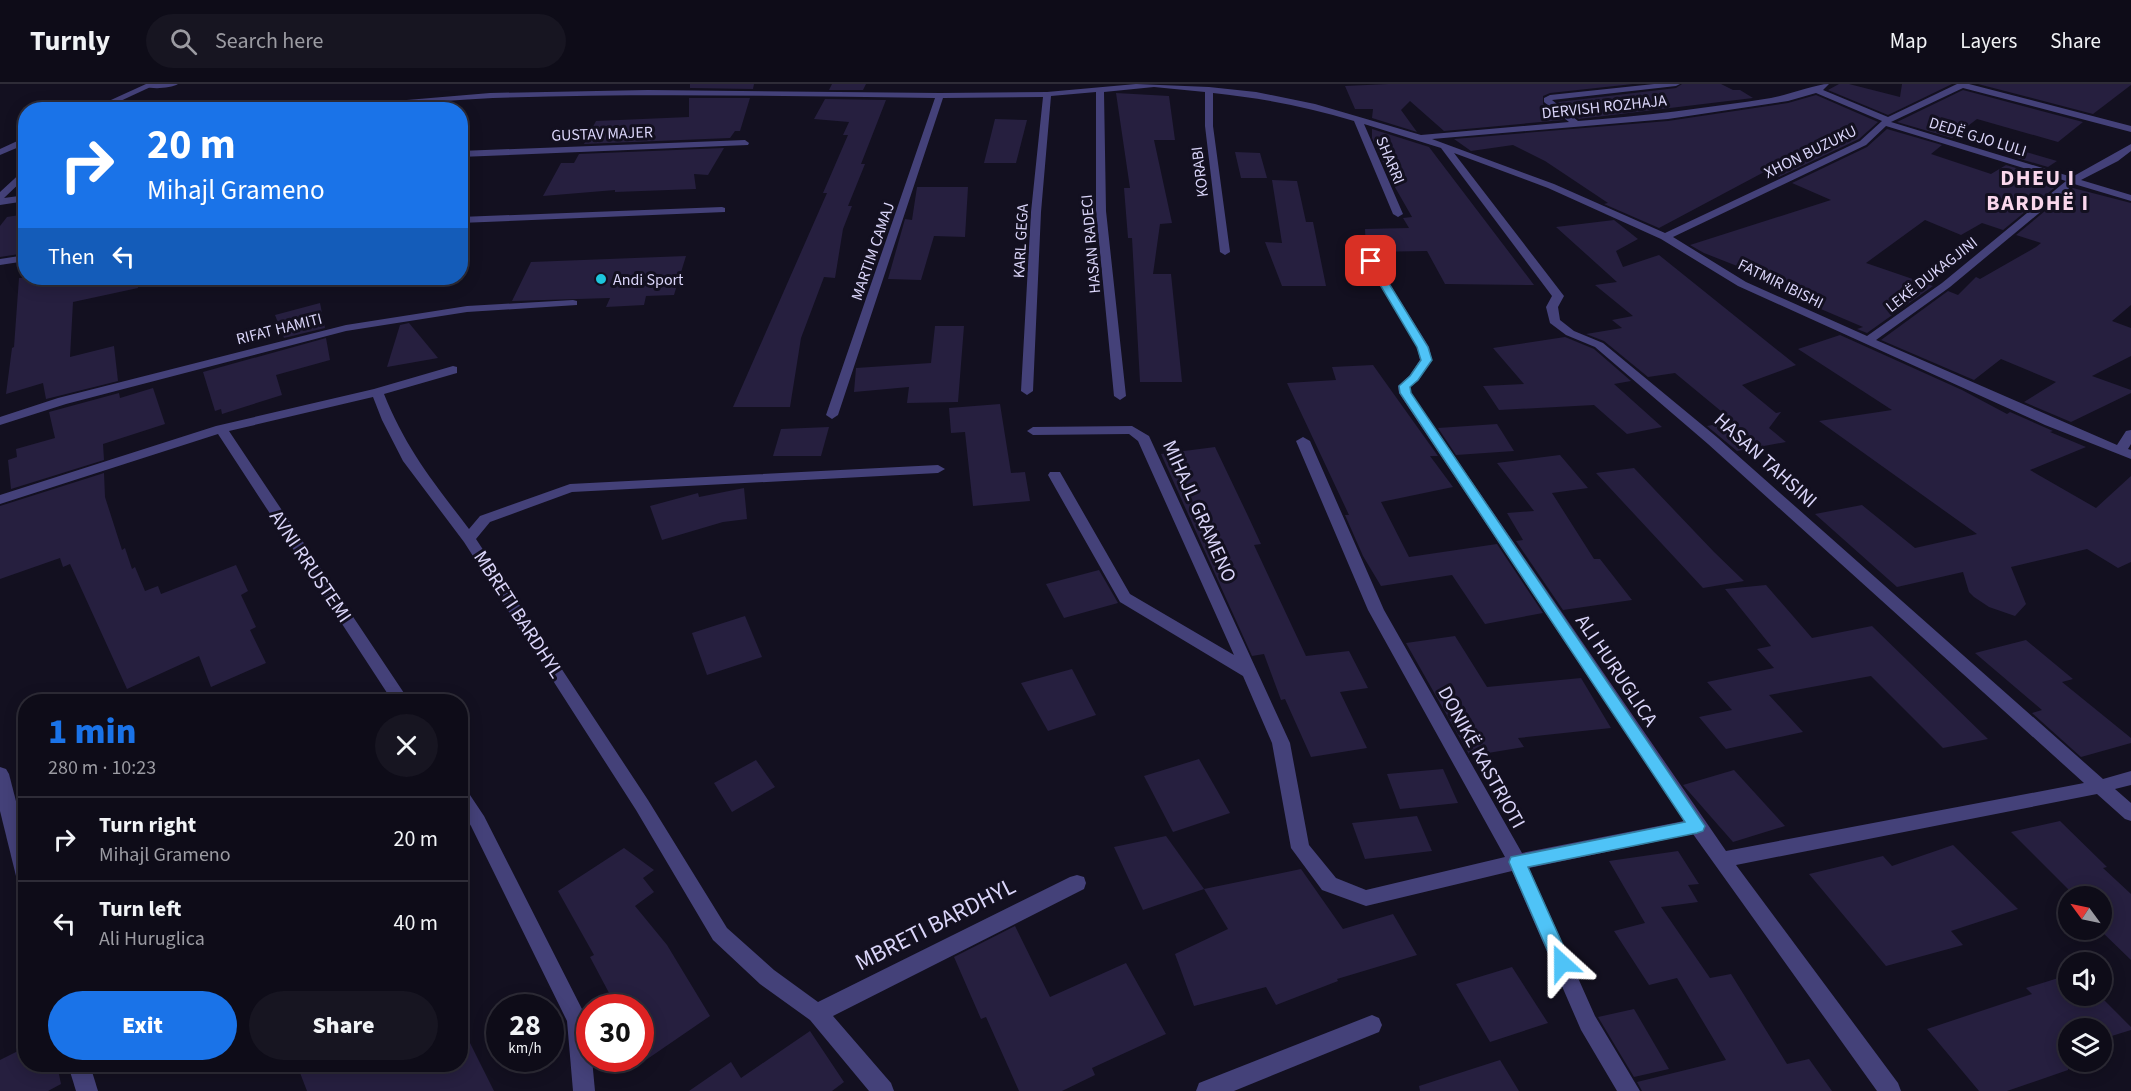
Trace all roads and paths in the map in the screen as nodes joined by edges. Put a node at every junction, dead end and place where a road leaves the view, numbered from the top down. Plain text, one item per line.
1 (174, 84) edge
2 (1150, 84) edge
3 (1676, 84) edge
4 (1963, 84) edge
5 (151, 85) edge
6 (1653, 86) edge
7 (1821, 87) edge
8 (1209, 88) junction
9 (1100, 90) junction
10 (1047, 94) junction
11 (940, 96) junction
12 (112, 102) edge
13 (395, 102) edge
14 (1357, 118) junction
15 (1887, 122) junction
16 (1578, 125) junction
17 (2131, 129) edge
18 (1419, 137) junction
19 (745, 143) dead end
20 (18, 144) edge
21 (1445, 147) junction
22 (2131, 147) edge
23 (0, 152) edge
24 (468, 154) edge
25 (18, 179) edge
26 (2072, 182) junction
27 (0, 197) edge
28 (2131, 198) edge
29 (18, 199) edge
30 (0, 202) edge
31 (722, 210) dead end
32 (1398, 214) dead end
33 (468, 220) edge
34 (1665, 237) junction
35 (1225, 252) dead end
36 (18, 259) edge
37 (1371, 261) dead end
38 (0, 262) edge
39 (573, 303) dead end
40 (1867, 341) junction
41 (453, 370) dead end
42 (1028, 391) dead end
43 (377, 392) junction
44 (1120, 396) dead end
45 (832, 415) dead end
46 (0, 421) edge
47 (221, 429) junction
48 (1033, 432) dead end
49 (2131, 434) edge
50 (1303, 441) dead end
51 (2126, 453) edge
52 (938, 469) dead end
53 (1055, 475) dead end
54 (0, 500) edge
55 (469, 539) junction
56 (1249, 672) junction
57 (397, 694) edge
58 (0, 774) edge
59 (2131, 778) edge
60 (2099, 787) junction
61 (468, 806) edge
62 (2131, 814) edge
63 (1697, 826) junction
64 (18, 847) edge
65 (1722, 860) junction
66 (1517, 862) junction
67 (1077, 883) dead end
68 (817, 1013) junction
69 (1372, 1025) dead end
70 (81, 1072) edge
71 (87, 1091) edge
72 (585, 1091) edge
73 (883, 1091) edge
74 (1207, 1091) edge
75 (1629, 1091) edge
76 (1890, 1091) edge

1 - 5 street
2 - 8 street, FATMIR IBISHI
2 - 9 street, FATMIR IBISHI
3 - 6 street
4 - 15 street, XHON BUZUKU
4 - 17 street
5 - 12 street
6 - 16 street
7 - 15 street, DEDË GJO LULI
7 - 16 street, DERVISH ROZHAJA
8 - 14 street, FATMIR IBISHI
8 - 35 street, KORABI
9 - 10 street, FATMIR IBISHI
9 - 44 street, HASAN RADECI
10 - 11 street, FATMIR IBISHI
10 - 42 street, KARL GEGA
11 - 13 street, FATMIR IBISHI
11 - 45 street, MARTIM CAMAJ
14 - 18 street, FATMIR IBISHI
14 - 32 street, SHARRI
15 - 26 street, DEDË GJO LULI
15 - 34 street, XHON BUZUKU
16 - 18 street, DERVISH ROZHAJA
18 - 21 street, FATMIR IBISHI
19 - 24 street, GUSTAV MAJER
20 - 23 street
21 - 34 street, FATMIR IBISHI
21 - 60 street, HASAN TAHSINI
22 - 26 street, LEKË DUKAGJINI
25 - 27 street
26 - 28 street, DEDË GJO LULI
26 - 40 street, LEKË DUKAGJINI
29 - 30 street
31 - 33 street
34 - 40 street, FATMIR IBISHI
36 - 38 street
37 - 63 street, ALI HURUGLICA
39 - 46 street, RIFAT HAMITI
40 - 51 street, FATMIR IBISHI
41 - 43 street
43 - 47 street
43 - 55 street
47 - 54 street
47 - 57 street, AVNI RRUSTEMI
48 - 56 street, MIHAJL GRAMENO
49 - 51 street
50 - 66 street, DONIKË KASTRIOTI
52 - 55 street, MBRETI BARDHYL
53 - 56 street
55 - 68 street, MBRETI BARDHYL
56 - 66 street, MIHAJL GRAMENO
58 - 64 street
59 - 60 street
60 - 62 street, HASAN TAHSINI
60 - 65 street
61 - 72 street
63 - 65 street, ALI HURUGLICA
63 - 66 street, MIHAJL GRAMENO
65 - 76 street, ALI HURUGLICA
66 - 75 street, DONIKË KASTRIOTI
67 - 68 street, MBRETI BARDHYL
68 - 73 street, MBRETI BARDHYL
69 - 74 street
70 - 71 street

